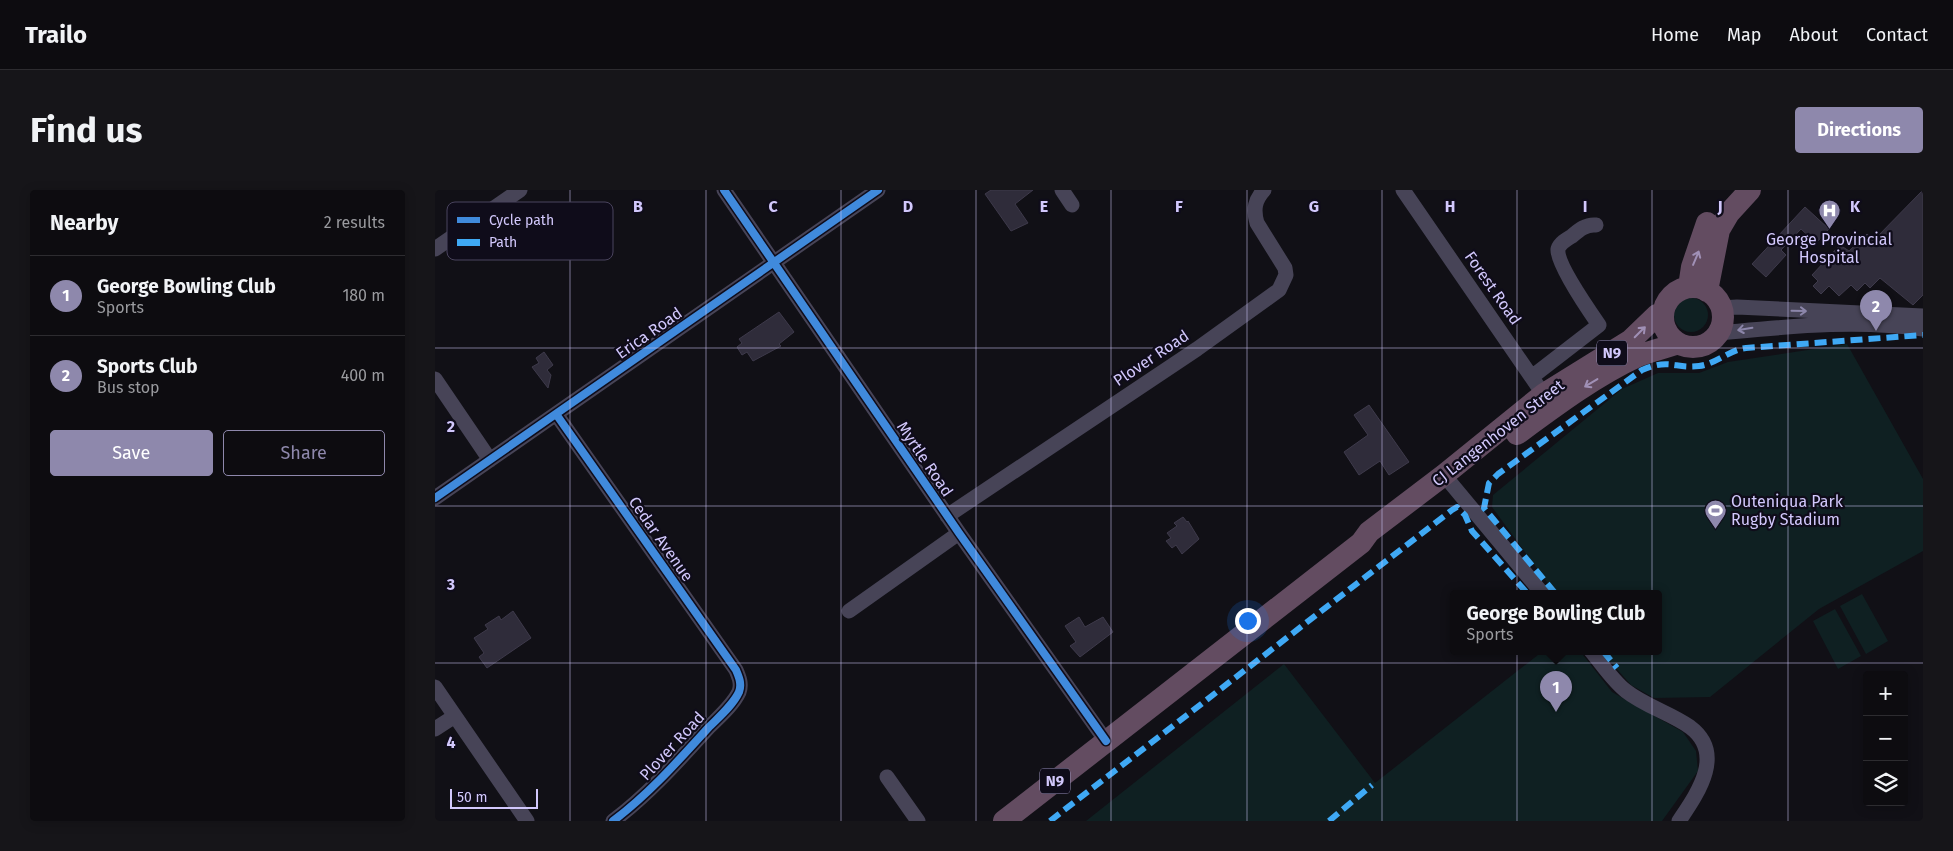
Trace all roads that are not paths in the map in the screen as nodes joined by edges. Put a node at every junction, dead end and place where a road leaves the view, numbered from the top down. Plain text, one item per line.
1 (520, 190) edge
2 (724, 190) edge
3 (878, 190) edge
4 (1062, 190) edge
5 (1264, 190) edge
6 (1403, 190) edge
7 (1731, 190) edge
8 (1750, 190) edge
9 (503, 202) edge
10 (1072, 205) dead end
11 (1596, 224) dead end
12 (447, 241) edge
13 (435, 249) edge
14 (774, 262) junction
15 (1698, 289) junction
16 (1721, 308) junction
17 (1663, 313) junction
18 (1923, 316) edge
19 (1923, 328) edge
20 (1718, 333) junction
21 (1678, 343) junction
22 (435, 379) edge
23 (1543, 393) junction
24 (556, 414) junction
25 (490, 460) junction
26 (1447, 480) junction
27 (435, 498) edge
28 (947, 516) junction
29 (959, 533) junction
30 (1539, 590) edge
31 (849, 611) dead end
32 (1594, 655) edge
33 (740, 682) joint
34 (435, 687) edge
35 (455, 716) junction
36 (435, 729) edge
37 (1106, 741) junction
38 (887, 777) dead end
39 (527, 821) edge
40 (613, 821) edge
41 (918, 821) edge
42 (1004, 821) edge
43 (1679, 821) edge

1 - 9 street
2 - 14 street, Myrtle Road
3 - 14 street, Erica Road
4 - 10 street
5 - 28 street, Plover Road
6 - 23 street, Forest Road
15 -> 7 highway
8 - 15 highway
11 - 23 street
12 - 13 street
14 - 24 street, Erica Road
14 - 28 street, Myrtle Road
15 - 16 highway
15 - 17 highway, N9
16 -> 18 street
16 - 20 highway
17 - 21 highway
23 -> 17 highway, CJ Langenhoven Street / N9
19 -> 20 street
20 - 21 highway, N9
21 -> 23 highway, CJ Langenhoven Street / N9
22 - 25 street
23 - 26 highway, CJ Langenhoven Street / N9
24 - 25 street, Erica Road
24 - 33 street, Cedar Avenue
25 - 27 street, Erica Road
26 - 30 street
26 - 37 highway, CJ Langenhoven Street / N9
28 - 29 street, Myrtle Road
29 - 31 street
29 - 37 street, Myrtle Road
32 - 43 street
33 - 40 street, Plover Road
34 - 35 street
35 - 36 street
35 - 39 street
37 - 42 highway, CJ Langenhoven Street / N9
38 - 41 street

